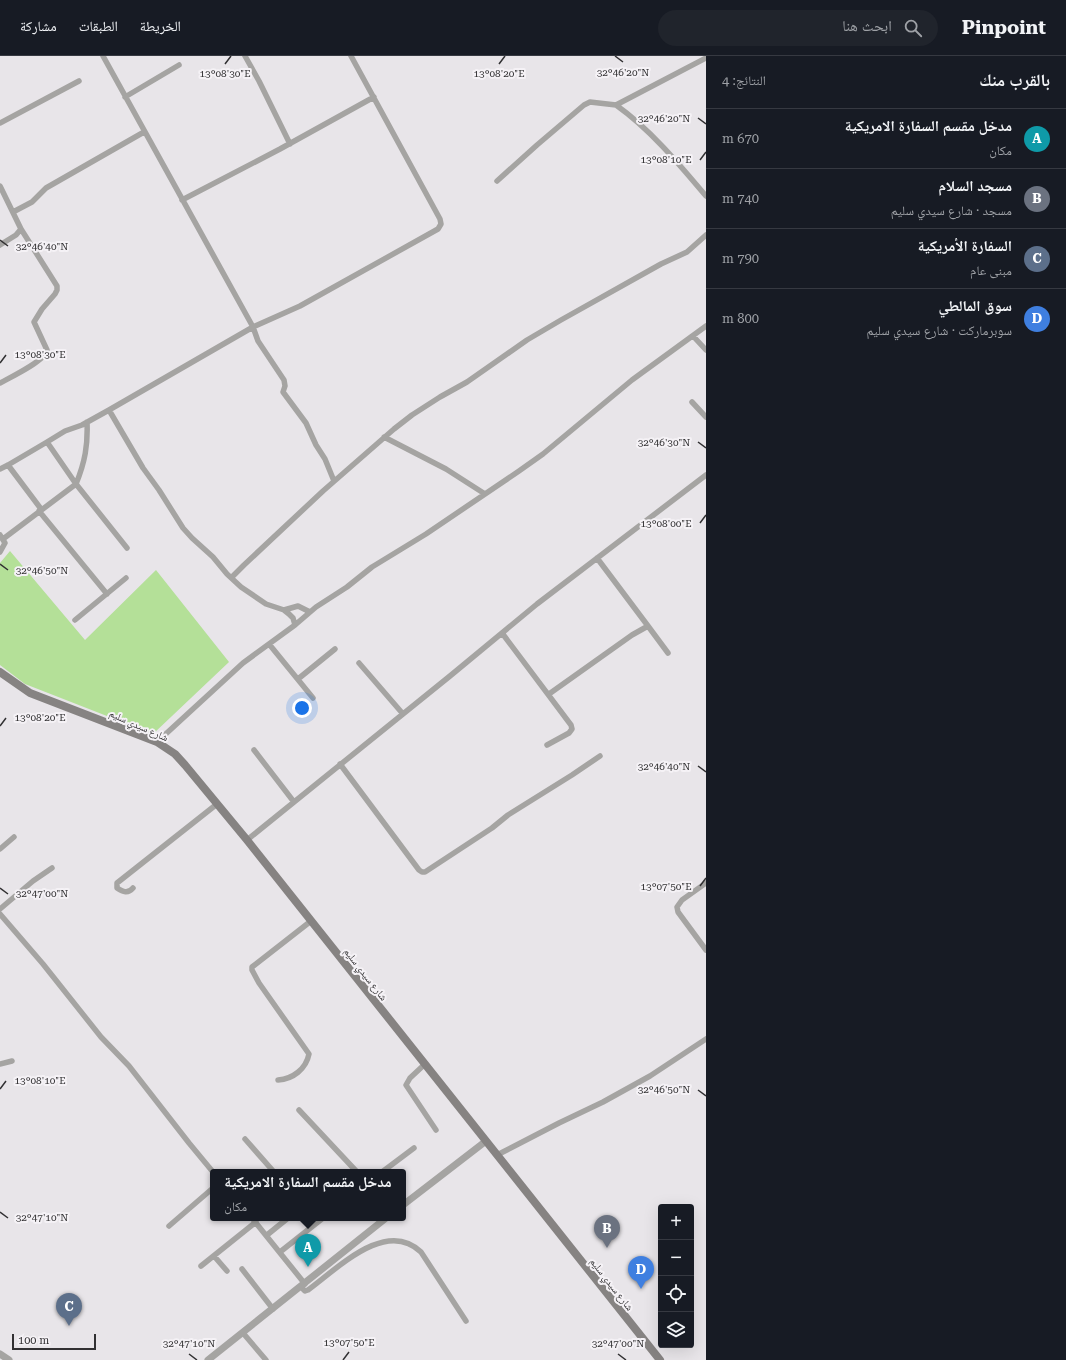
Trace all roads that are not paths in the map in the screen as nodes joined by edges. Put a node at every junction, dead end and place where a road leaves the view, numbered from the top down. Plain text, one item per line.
1 (103, 56) edge
2 (245, 56) edge
3 (351, 56) edge
4 (706, 58) edge
5 (179, 65) dead end
6 (79, 81) dead end
7 (125, 97) junction
8 (374, 97) junction
9 (616, 106) junction
10 (0, 123) edge
11 (144, 132) junction
12 (290, 144) junction
13 (498, 181) dead end
14 (0, 186) edge
15 (706, 196) edge
16 (182, 200) junction
17 (13, 212) junction
18 (21, 229) junction
19 (706, 235) edge
20 (0, 245) edge
21 (706, 326) edge
22 (253, 327) junction
23 (692, 336) junction
24 (706, 350) edge
25 (0, 383) edge
26 (692, 402) dead end
27 (109, 410) junction
28 (706, 417) edge
29 (87, 422) junction
30 (384, 437) junction
31 (47, 442) junction
32 (8, 465) junction
33 (0, 469) edge
34 (706, 475) edge
35 (334, 481) junction
36 (76, 484) junction
37 (485, 494) junction
38 (40, 510) junction
39 (2, 537) edge
40 (127, 548) dead end
41 (0, 552) edge
42 (597, 558) junction
43 (232, 577) junction
44 (126, 578) dead end
45 (107, 594) junction
46 (284, 610) junction
47 (310, 612) junction
48 (75, 620) dead end
49 (295, 625) junction
50 (648, 626) junction
51 (502, 633) junction
52 (269, 644) junction
53 (335, 649) dead end
54 (668, 654) dead end
55 (359, 663) dead end
56 (0, 672) edge
57 (298, 679) junction
58 (549, 694) junction
59 (313, 698) dead end
60 (403, 714) junction
61 (157, 742) junction
62 (547, 746) dead end
63 (254, 750) dead end
64 (600, 756) dead end
65 (340, 764) junction
66 (294, 802) junction
67 (217, 804) junction
68 (14, 837) dead end
69 (247, 840) junction
70 (0, 849) edge
71 (52, 868) dead end
72 (706, 883) edge
73 (134, 888) dead end
74 (0, 909) edge
75 (0, 914) edge
76 (311, 921) junction
77 (706, 950) edge
78 (706, 1039) edge
79 (12, 1061) dead end
80 (0, 1064) edge
81 (425, 1064) junction
82 (278, 1080) dead end
83 (299, 1110) dead end
84 (436, 1130) dead end
85 (246, 1139) dead end
86 (486, 1141) junction
87 (414, 1148) dead end
88 (498, 1155) junction
89 (211, 1169) edge
90 (271, 1169) edge
91 (354, 1169) edge
92 (386, 1169) edge
93 (210, 1191) edge
94 (406, 1203) edge
95 (253, 1221) edge
96 (255, 1221) edge
97 (284, 1221) edge
98 (319, 1221) edge
99 (382, 1221) edge
100 (169, 1226) dead end
101 (266, 1235) junction
102 (280, 1252) junction
103 (214, 1256) junction
104 (201, 1266) dead end
105 (242, 1269) dead end
106 (226, 1271) dead end
107 (303, 1286) junction
108 (273, 1309) junction
109 (466, 1321) dead end
110 (243, 1333) junction
111 (0, 1354) edge
112 (9, 1360) edge
113 (208, 1360) edge
114 (266, 1360) edge
115 (660, 1360) edge

1 - 7 street
2 - 12 street
3 - 8 street
4 - 9 street
5 - 7 street
6 - 10 street
7 - 11 street
8 - 12 street
8 - 22 street
9 - 13 street
9 - 15 street
11 - 16 street
11 - 17 street
12 - 16 street
14 - 17 street
16 - 22 street
17 - 18 street
18 - 20 street
18 - 25 street
19 - 30 street
21 - 23 street
22 - 27 street
22 - 35 street
23 - 24 street
23 - 37 street
26 - 28 street
27 - 29 street
27 - 43 street
29 - 31 street
29 - 36 street
30 - 35 street
30 - 37 street
31 - 32 street
31 - 36 street
32 - 33 street
32 - 38 street
34 - 42 street
35 - 43 street
36 - 38 street
36 - 40 street
37 - 47 street
38 - 39 street
38 - 45 street
39 - 41 street
42 - 50 street
42 - 51 street
43 - 46 street
44 - 45 street
45 - 48 street
46 - 47 street
46 - 49 street
47 - 49 street
49 - 52 street
50 - 54 street
50 - 58 street
51 - 58 street
51 - 60 street
52 - 57 street
52 - 61 street
53 - 57 street
55 - 60 street
56 - 61 main road, شارع سيدي سليم
57 - 59 street
58 - 62 street
60 - 65 street
61 - 67 main road, شارع سيدي سليم
63 - 66 street
64 - 65 street
65 - 66 street
66 - 69 street
67 - 69 main road, شارع سيدي سليم
67 - 73 street
68 - 70 street
69 - 76 main road, شارع سيدي سليم
71 - 74 street
72 - 77 street
75 - 89 street
76 - 81 main road, شارع سيدي سليم
76 - 82 street
78 - 88 street
79 - 80 street
81 - 84 street
81 - 86 main road, شارع سيدي سليم
83 - 91 street
85 - 90 street
86 - 88 main road, شارع سيدي سليم
86 - 94 street
87 - 92 street
88 - 115 main road, شارع سيدي سليم
93 - 100 street
95 - 103 street
96 - 101 street
97 - 101 street
98 - 102 street
99 - 107 street
101 - 102 street
102 - 107 street
103 - 104 street
103 - 106 street
105 - 108 street
107 - 108 street
107 - 109 street
108 - 110 street
110 - 113 street
110 - 114 street
111 - 112 street

